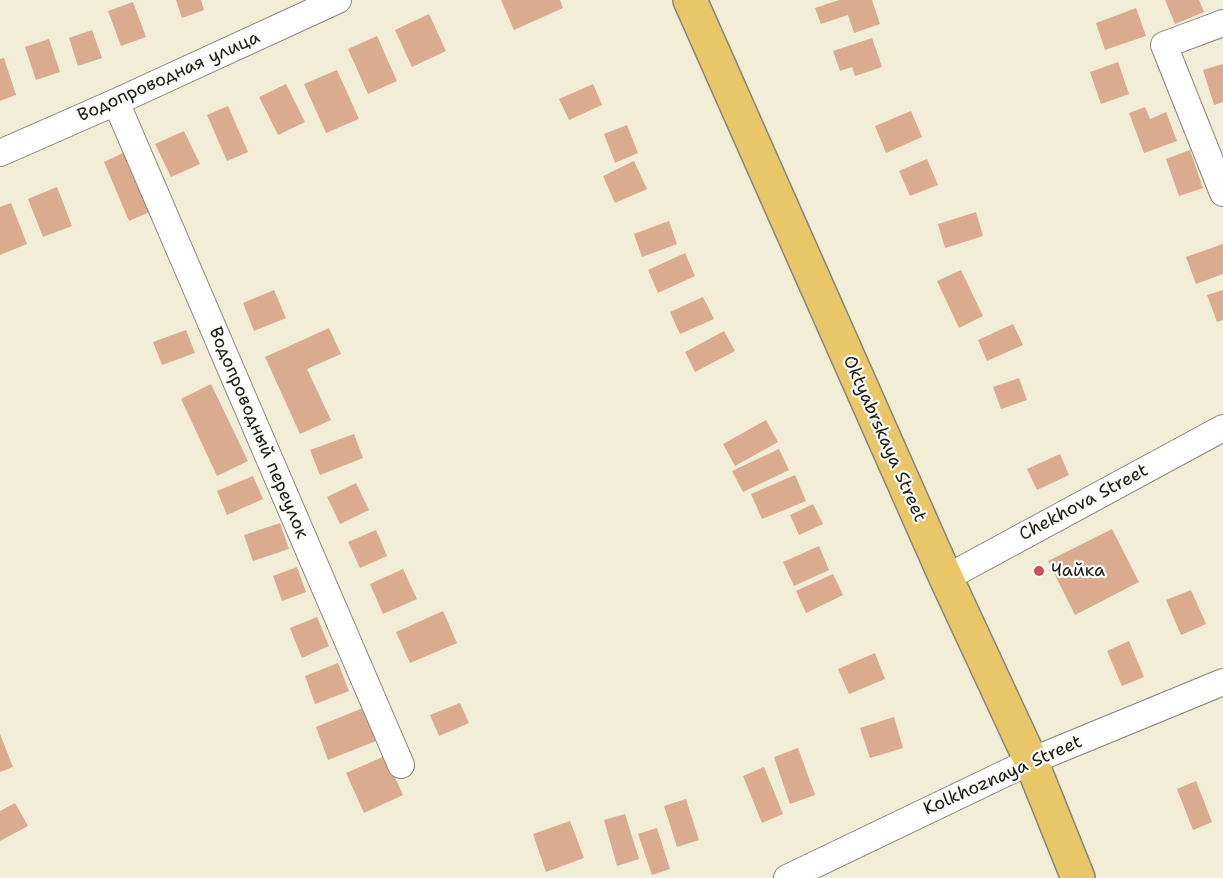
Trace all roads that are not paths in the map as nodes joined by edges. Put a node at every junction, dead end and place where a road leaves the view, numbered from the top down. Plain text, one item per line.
1 (338, 0) edge
2 (690, 0) edge
3 (1223, 23) edge
4 (116, 102) junction
5 (0, 153) edge
6 (1223, 193) edge
7 (1223, 428) edge
8 (946, 578) junction
9 (1223, 682) edge
10 (1031, 761) junction
11 (401, 765) dead end
12 (787, 878) edge
13 (1078, 878) edge

1 - 4 street, Водопроводная улица
2 - 8 main road, Oktyabrskaya Street
3 - 6 street
4 - 5 street, Водопроводная улица
4 - 11 street, Водопроводный переулок
7 - 8 street, Chekhova Street
8 - 10 main road, Oktyabrskaya Street
9 - 10 street, Kolkhoznaya Street
10 - 12 street, Kolkhoznaya Street
10 - 13 main road, Oktyabrskaya Street

